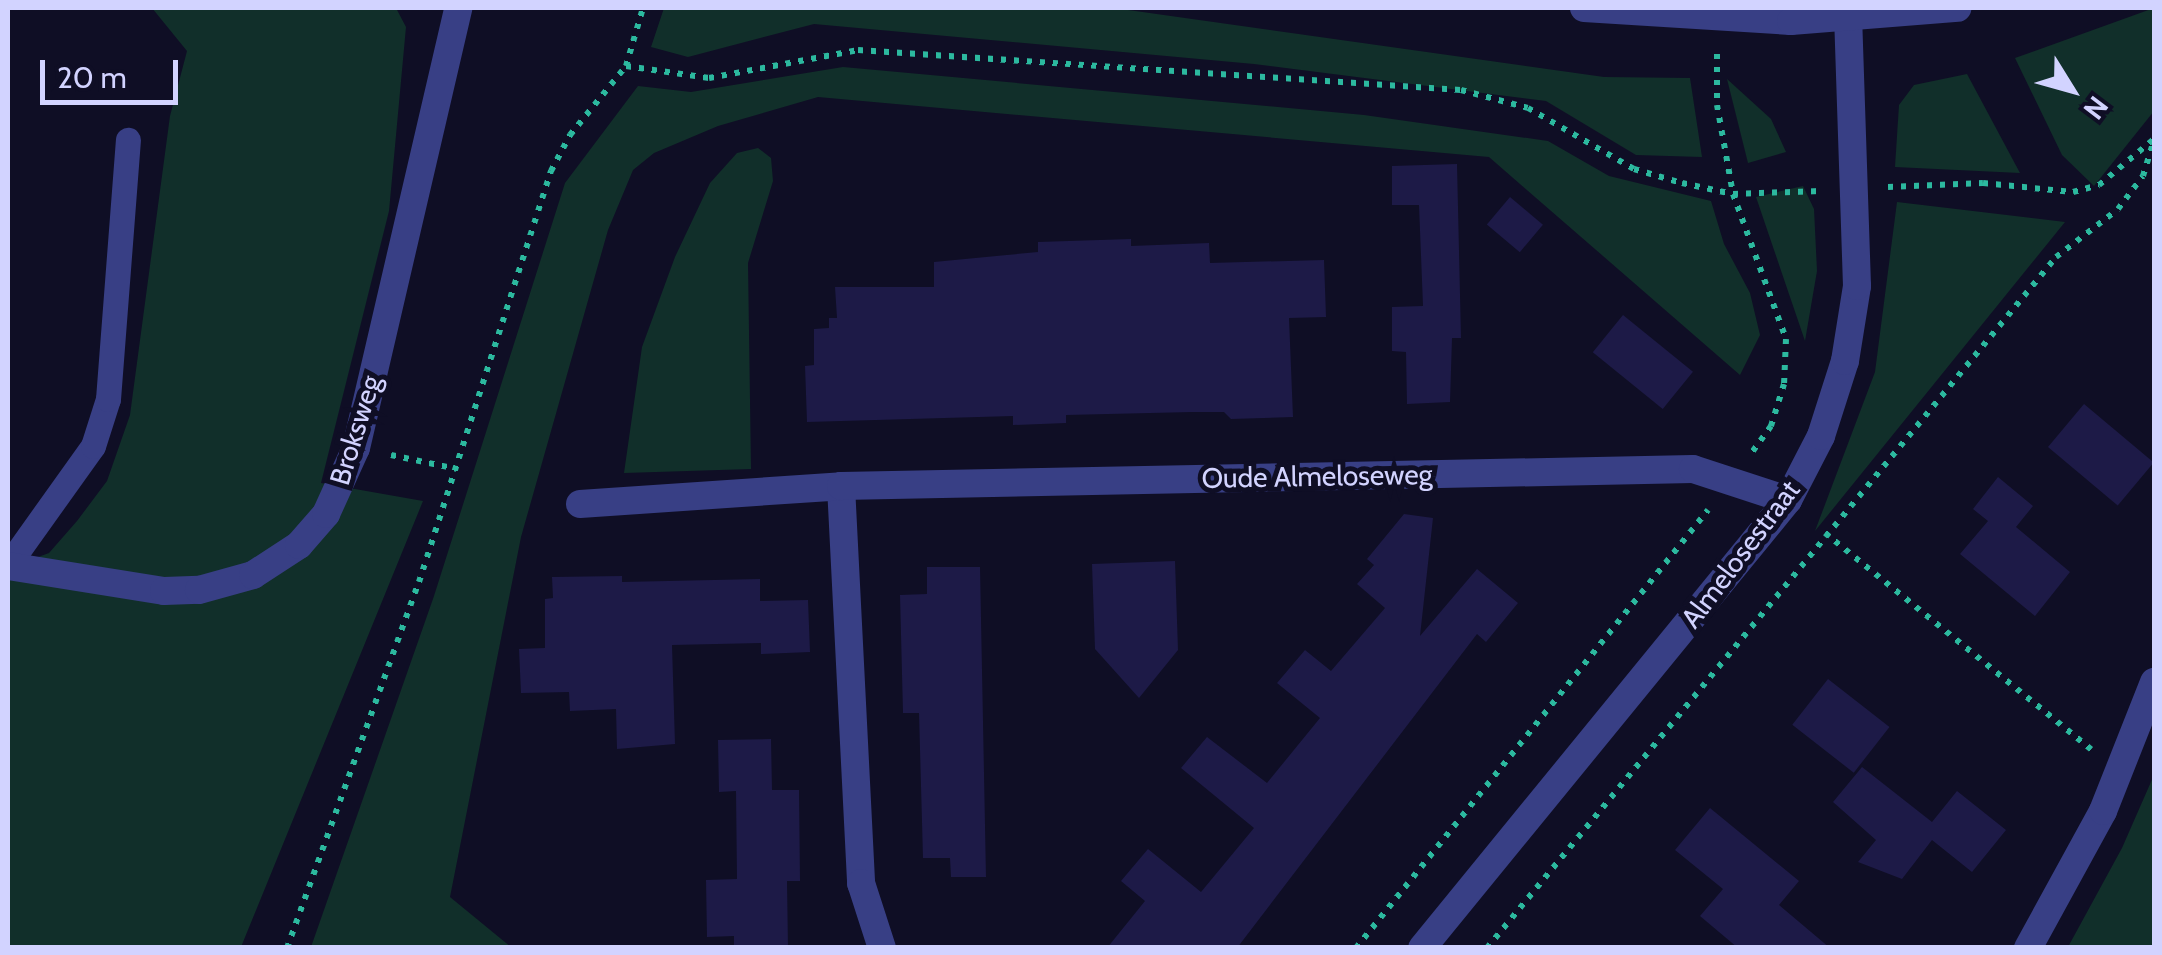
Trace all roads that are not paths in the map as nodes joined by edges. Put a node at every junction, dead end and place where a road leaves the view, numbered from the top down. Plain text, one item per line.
1 (458, 8) edge
2 (1584, 8) edge
3 (1957, 8) edge
4 (1848, 20) junction
5 (128, 140) dead end
6 (841, 486) junction
7 (1788, 500) junction
8 (580, 504) dead end
9 (8, 566) edge
10 (2154, 682) edge
11 (882, 948) edge
12 (1422, 948) edge
13 (2028, 948) edge

1 - 9 street, Broksweg
2 - 4 street
3 - 4 street
4 - 7 street, Almelosestraat
5 - 9 lane
6 - 7 street, Oude Almeloseweg
6 - 8 street, Oude Almeloseweg
6 - 11 street
7 - 12 street, Almelosestraat
10 - 13 street

